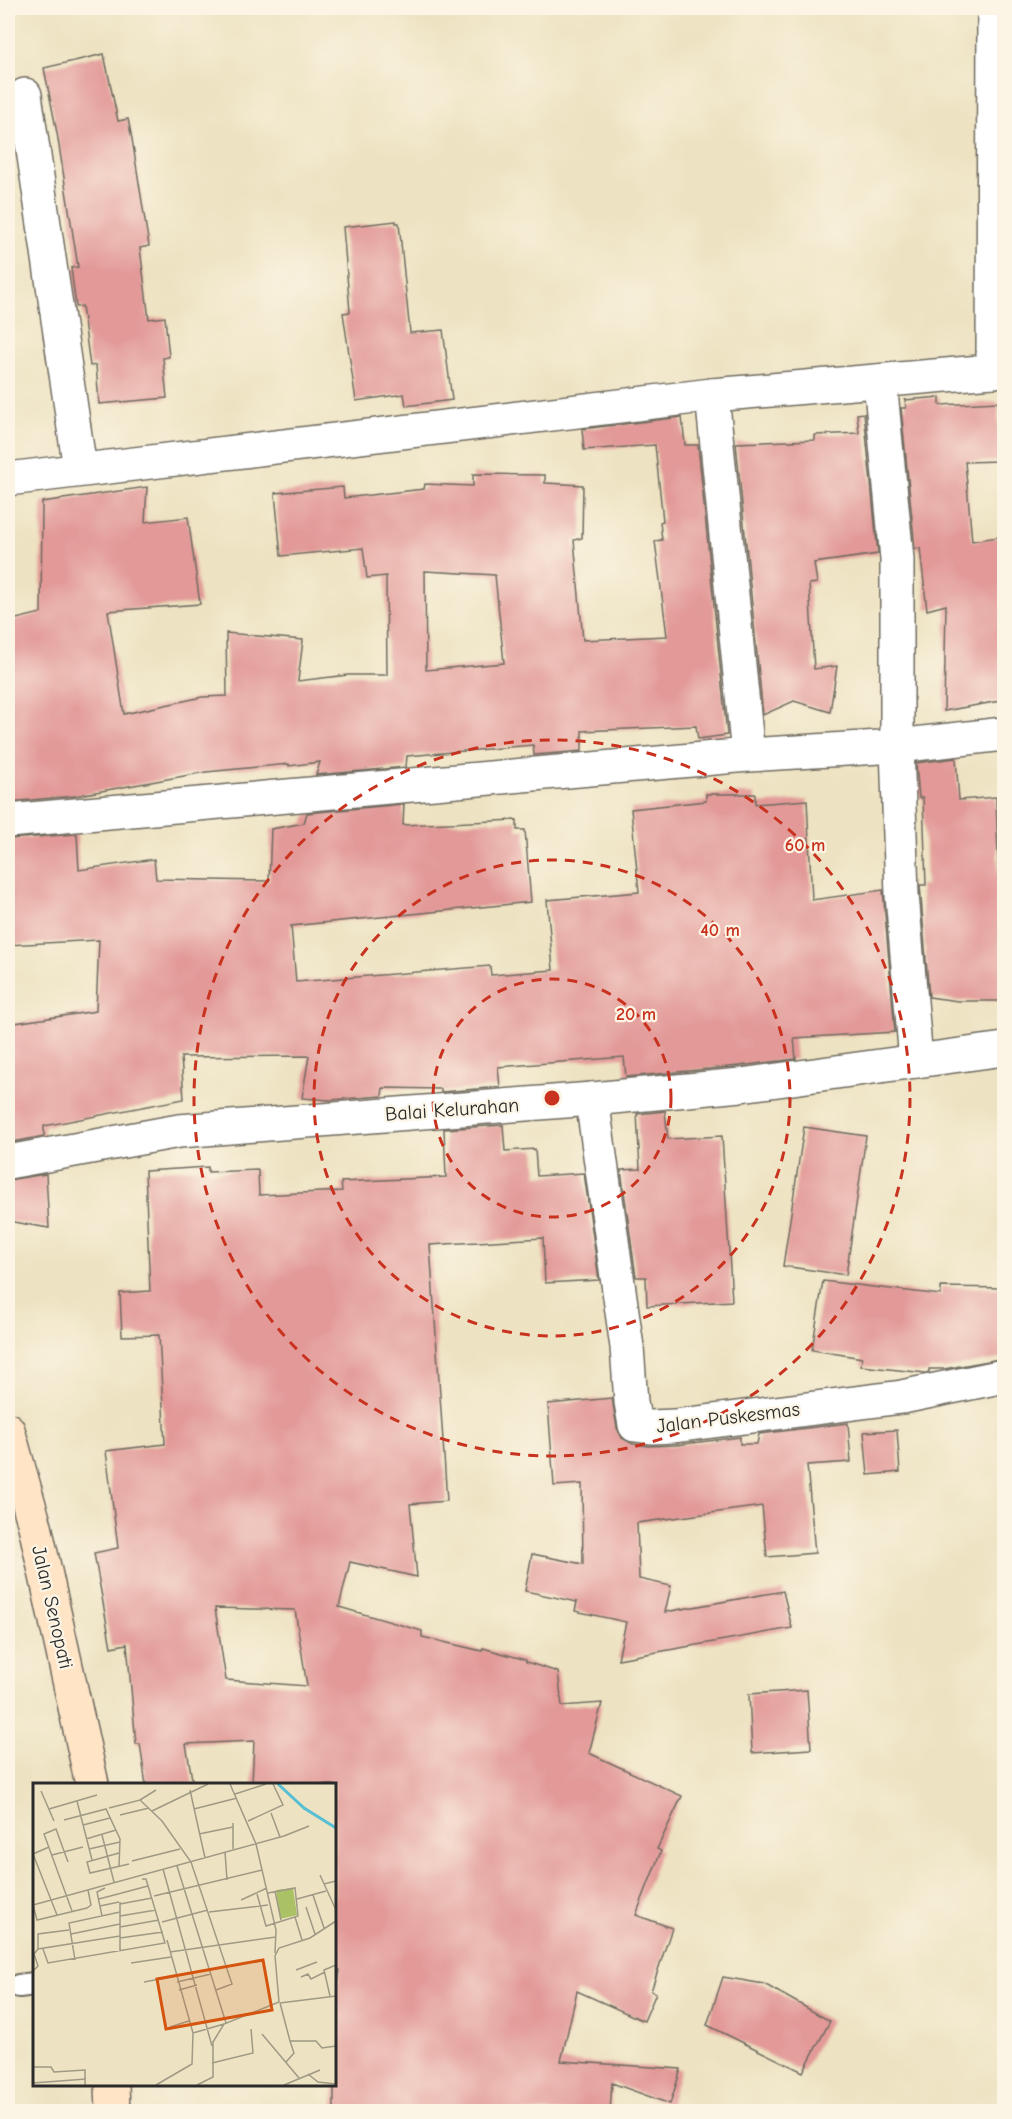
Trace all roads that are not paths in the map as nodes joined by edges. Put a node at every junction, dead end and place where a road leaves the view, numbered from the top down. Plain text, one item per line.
1 (994, 8) edge
2 (25, 95) dead end
3 (999, 370) edge
4 (880, 381) junction
5 (712, 395) junction
6 (80, 470) junction
7 (8, 479) edge
8 (1005, 734) edge
9 (897, 746) junction
10 (748, 755) junction
11 (8, 821) edge
12 (1005, 1048) edge
13 (916, 1061) junction
14 (592, 1099) junction
15 (8, 1162) edge
16 (1005, 1376) edge
17 (8, 1431) edge
18 (92, 1783) edge
19 (112, 2086) edge
20 (112, 2112) edge

1 - 3 street
2 - 6 street
3 - 4 street
4 - 5 street
4 - 9 street
5 - 6 street
5 - 10 street
6 - 7 street
8 - 9 street
9 - 10 street
9 - 13 street
10 - 11 street
12 - 13 street, Balai Kelurahan
13 - 14 street, Balai Kelurahan
14 - 15 street, Balai Kelurahan
14 - 16 street, Jalan Puskesmas
17 - 18 main road, Jalan Senopati
19 - 20 main road

